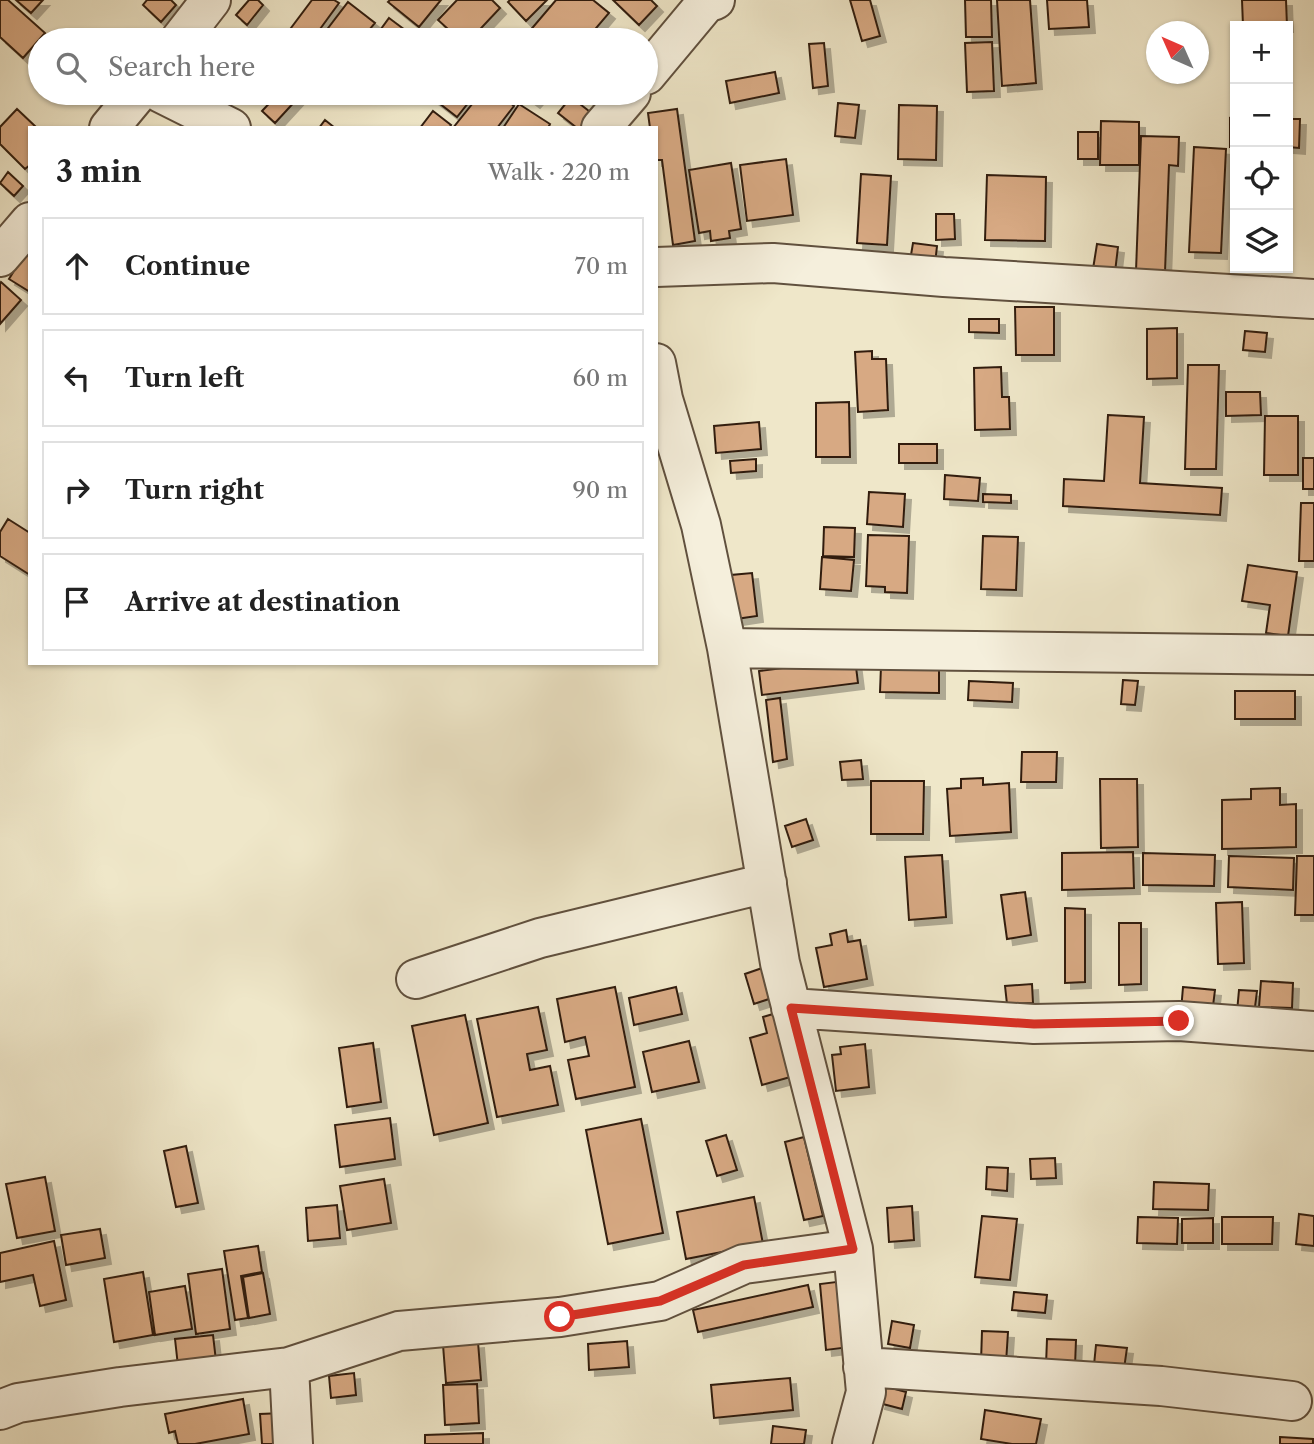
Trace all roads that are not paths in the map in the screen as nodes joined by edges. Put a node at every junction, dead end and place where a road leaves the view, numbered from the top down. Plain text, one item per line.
1 (211, 0) edge
2 (707, 1) edge
3 (189, 28) edge
4 (658, 60) edge
5 (128, 105) edge
6 (186, 105) edge
7 (621, 105) edge
8 (111, 126) edge
9 (227, 126) edge
10 (603, 126) edge
11 (28, 224) edge
12 (0, 257) edge
13 (658, 267) edge
14 (1314, 299) edge
15 (658, 373) edge
16 (727, 648) junction
17 (1314, 655) edge
18 (767, 883) junction
19 (416, 979) dead end
20 (791, 1008) junction
21 (1314, 1031) edge
22 (853, 1249) junction
23 (289, 1367) junction
24 (863, 1367) junction
25 (1292, 1401) dead end
26 (0, 1410) edge
27 (293, 1444) edge
28 (852, 1444) edge

1 - 3 street
2 - 4 street
5 - 8 street
6 - 9 street
7 - 10 street
11 - 12 street
13 - 14 street
15 - 16 street
16 - 17 street
16 - 18 street
18 - 19 street
18 - 20 street
20 - 21 street
20 - 22 street
22 - 23 street
22 - 24 street
23 - 26 street
23 - 27 street
24 - 25 street
24 - 28 street

